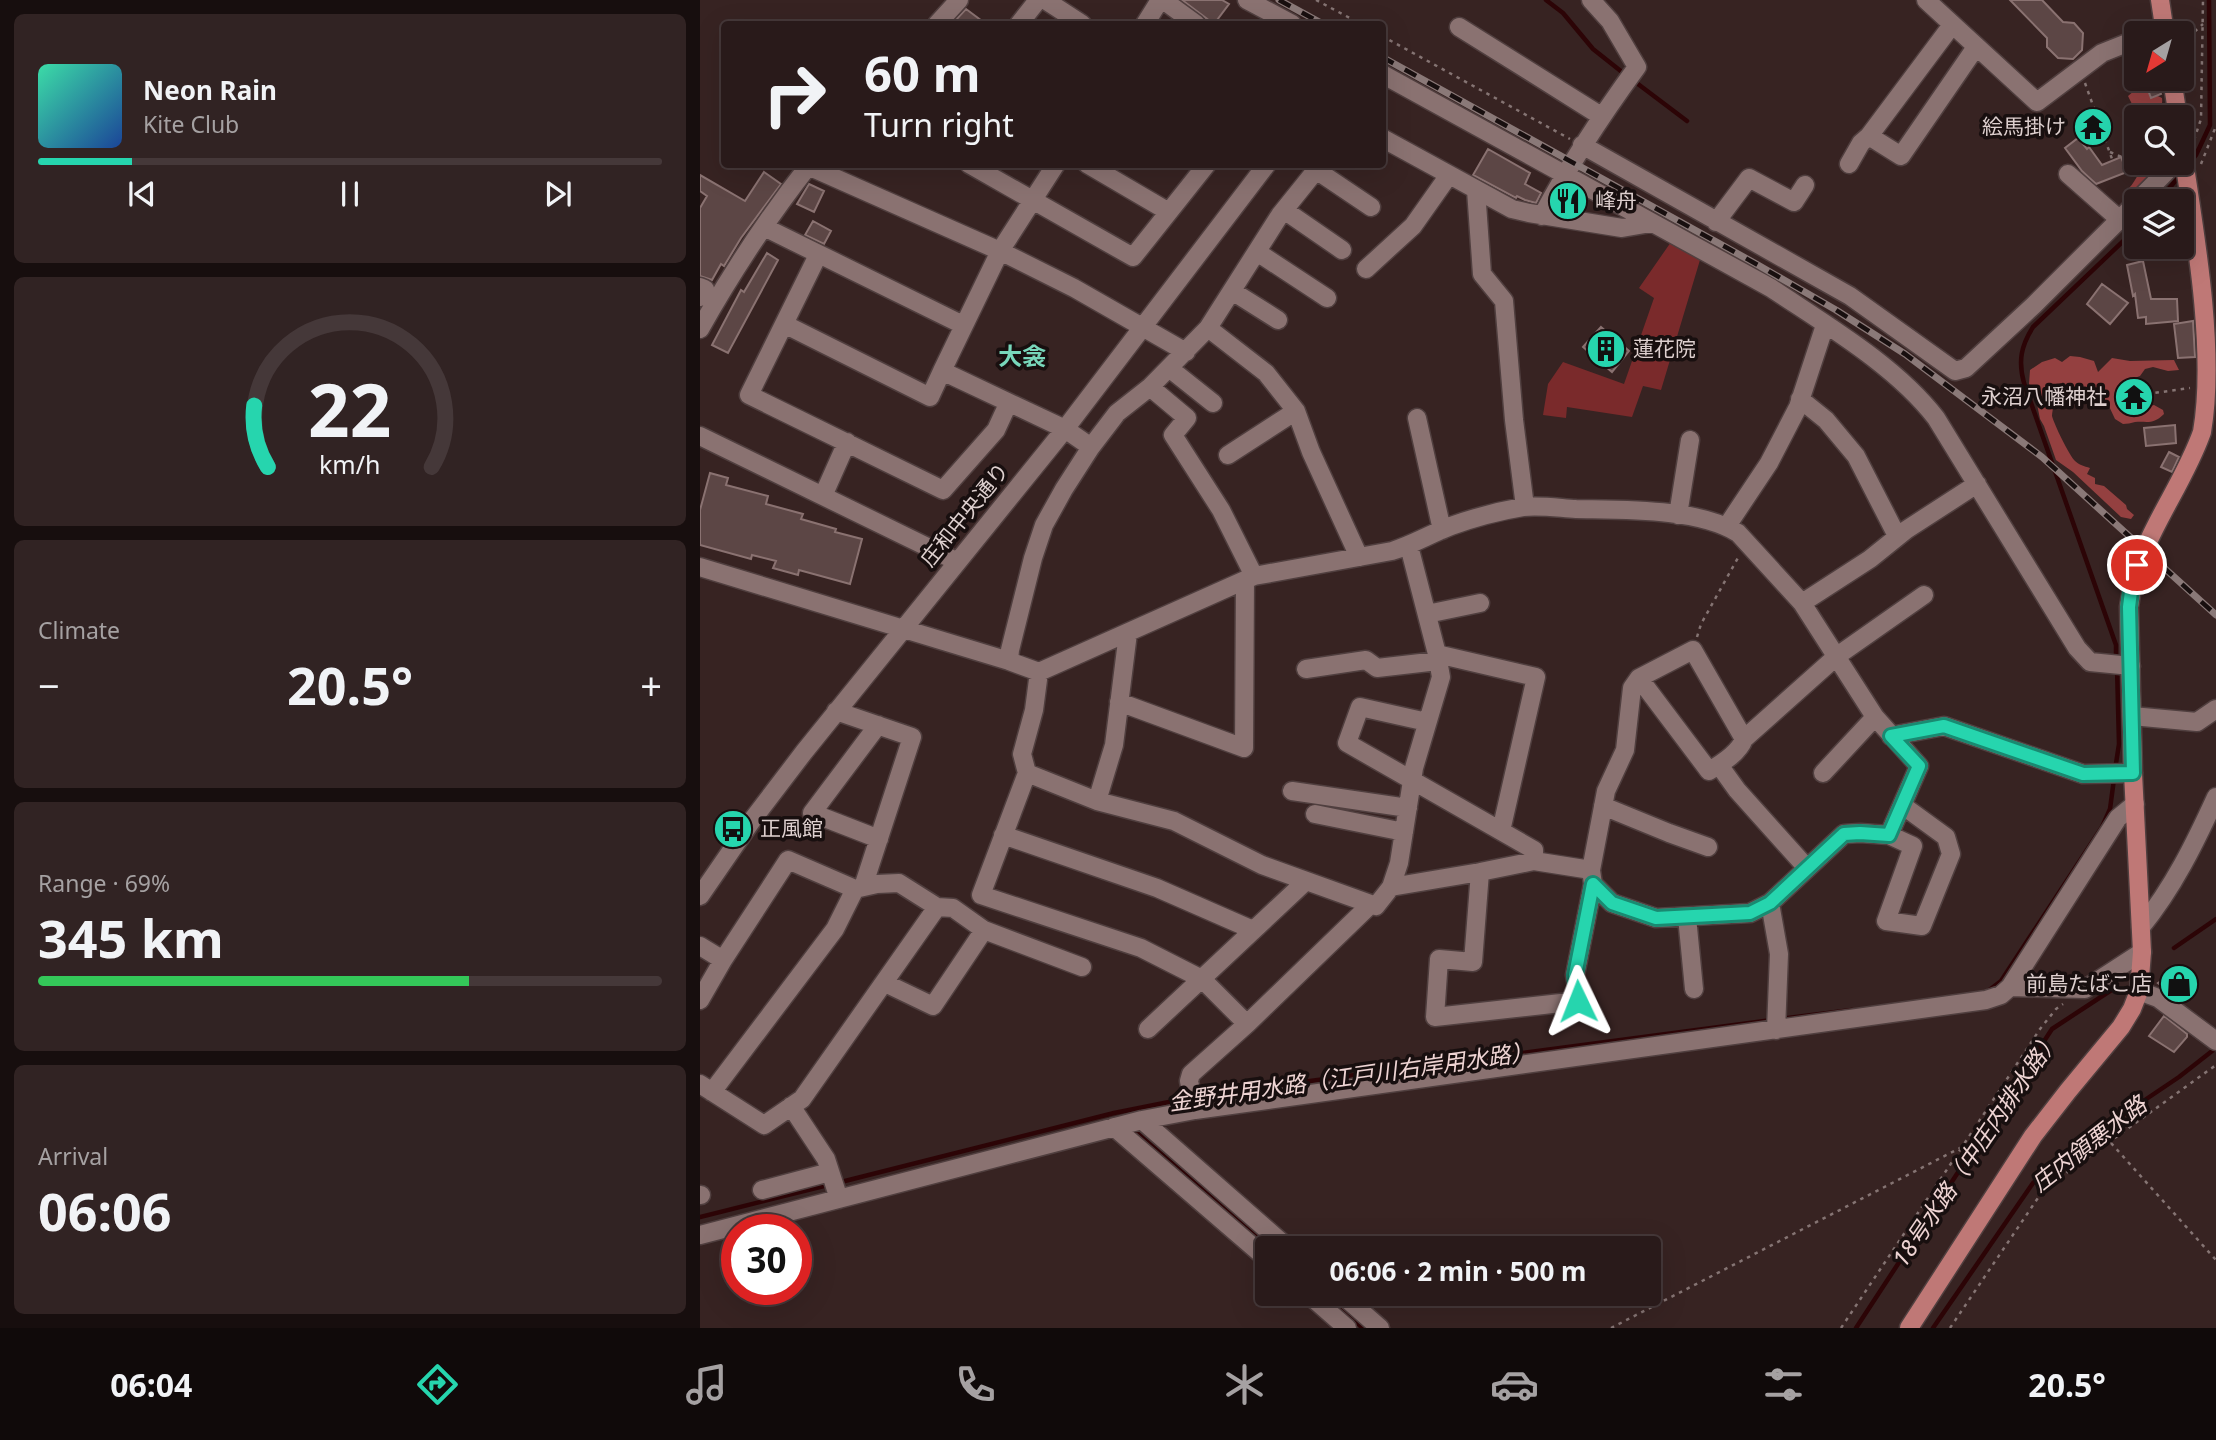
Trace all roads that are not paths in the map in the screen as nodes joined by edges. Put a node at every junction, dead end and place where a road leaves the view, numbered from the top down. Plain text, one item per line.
1 (959, 0) edge
2 (1038, 0) edge
3 (1045, 0) edge
4 (1162, 0) edge
5 (1247, 0) edge
6 (1591, 0) edge
7 (1926, 0) edge
8 (2160, 0) edge
9 (940, 21) edge
10 (1021, 21) edge
11 (1077, 21) edge
12 (1147, 21) edge
13 (1192, 21) edge
14 (1286, 21) edge
15 (2152, 21) edge
16 (1952, 25) junction
17 (1459, 27) dead end
18 (2124, 43) edge
19 (1976, 47) junction
20 (1386, 76) edge
21 (1601, 116) junction
22 (1869, 136) junction
23 (1386, 140) edge
24 (1582, 145) junction
25 (1849, 164) dead end
26 (807, 168) edge
27 (816, 168) edge
28 (976, 168) edge
29 (1054, 168) edge
30 (1094, 168) edge
31 (1201, 168) edge
32 (1264, 168) edge
33 (1318, 168) edge
34 (1320, 168) edge
35 (2068, 174) dead end
36 (1449, 175) junction
37 (1564, 175) junction
38 (2162, 175) edge
39 (2187, 175) edge
40 (1805, 185) dead end
41 (2149, 189) edge
42 (1476, 190) junction
43 (1034, 200) junction
44 (1371, 207) dead end
45 (1284, 210) junction
46 (1169, 212) junction
47 (2124, 214) edge
48 (1542, 216) junction
49 (2119, 219) junction
50 (1716, 222) junction
51 (1651, 223) junction
52 (764, 227) junction
53 (1342, 250) dead end
54 (999, 251) junction
55 (1256, 252) junction
56 (818, 255) junction
57 (1366, 269) dead end
58 (2210, 281) edge
59 (700, 286) edge
60 (1231, 291) junction
61 (700, 297) edge
62 (1327, 298) dead end
63 (1278, 320) dead end
64 (784, 324) junction
65 (964, 325) junction
66 (1825, 325) junction
67 (1142, 328) junction
68 (1208, 328) junction
69 (700, 329) edge
70 (1185, 352) junction
71 (1169, 368) junction
72 (942, 371) junction
73 (1150, 387) junction
74 (1800, 399) junction
75 (1213, 403) dead end
76 (1008, 404) junction
77 (1296, 411) junction
78 (1417, 418) dead end
79 (1065, 429) junction
80 (700, 436) edge
81 (1690, 440) dead end
82 (847, 442) junction
83 (1091, 447) junction
84 (1228, 455) dead end
85 (1977, 484) junction
86 (823, 496) junction
87 (1525, 507) junction
88 (1678, 515) junction
89 (1727, 526) junction
90 (1442, 530) junction
91 (1897, 536) junction
92 (1409, 546) junction
93 (1359, 557) junction
94 (956, 561) junction
95 (700, 567) edge
96 (1249, 578) junction
97 (1924, 595) dead end
98 (1480, 603) dead end
99 (1802, 603) junction
100 (1427, 614) junction
101 (902, 628) junction
102 (1128, 633) junction
103 (1837, 656) junction
104 (1438, 657) junction
105 (1009, 661) junction
106 (2131, 666) junction
107 (1306, 669) dead end
108 (1039, 672) junction
109 (1639, 678) junction
110 (1119, 702) junction
111 (2216, 709) edge
112 (836, 711) junction
113 (2132, 716) junction
114 (1875, 717) junction
115 (1427, 722) junction
116 (878, 725) junction
117 (1891, 736) junction
118 (1744, 739) junction
119 (1719, 765) junction
120 (1027, 773) junction
121 (1824, 773) dead end
122 (2133, 773) junction
123 (1412, 779) junction
124 (1292, 791) dead end
125 (2216, 797) edge
126 (1097, 801) junction
127 (2135, 804) junction
128 (1902, 805) junction
129 (1603, 806) junction
130 (1408, 808) junction
131 (1315, 814) dead end
132 (1501, 831) junction
133 (1404, 832) junction
134 (1003, 835) junction
135 (1889, 835) junction
136 (878, 839) junction
137 (1708, 847) dead end
138 (1534, 861) junction
139 (700, 863) edge
140 (1807, 868) junction
141 (717, 870) junction
142 (1480, 872) junction
143 (1592, 877) junction
144 (1306, 881) junction
145 (1391, 887) junction
146 (859, 888) junction
147 (700, 896) edge
148 (1770, 903) junction
149 (1370, 905) junction
150 (937, 907) junction
151 (1687, 917) junction
152 (2141, 927) junction
153 (984, 930) junction
154 (1253, 930) junction
155 (700, 946) edge
156 (2142, 952) junction
157 (723, 960) junction
158 (1082, 967) dead end
159 (1202, 979) junction
160 (885, 983) junction
161 (2010, 987) junction
162 (1694, 989) dead end
163 (2139, 991) junction
164 (700, 1000) edge
165 (1247, 1024) junction
166 (1148, 1029) dead end
167 (1776, 1030) junction
168 (2216, 1041) edge
169 (706, 1088) edge
170 (791, 1106) junction
171 (1195, 1110) junction
172 (1142, 1120) junction
173 (1114, 1127) junction
174 (831, 1172) junction
175 (762, 1190) dead end
176 (839, 1199) junction
177 (700, 1235) edge
178 (1274, 1236) edge
179 (1255, 1249) edge
180 (1322, 1306) edge
181 (1355, 1306) edge
182 (1347, 1328) edge
183 (1380, 1328) edge
184 (1909, 1328) edge

1 - 9 street
2 - 10 street
3 - 11 street
4 - 12 street
4 - 13 street
5 - 14 street
6 - 21 street
7 - 16 street
8 - 15 main road
16 - 19 street
16 - 22 street
17 - 21 street
18 - 19 street
19 - 22 street
20 - 37 street
21 - 24 street
22 - 25 street
23 - 36 street
24 - 37 street
24 - 50 street
26 - 52 street
27 - 54 street
28 - 43 street
29 - 43 street
30 - 46 street
31 - 46 street
32 - 67 street, 庄和中央通り
33 - 45 street
34 - 44 street
35 - 49 street
36 - 42 street
36 - 57 street
37 - 48 street
37 - 51 street
38 - 41 street
39 - 58 main road
40 - 50 street
42 - 48 street
42 - 87 street
43 - 46 street
43 - 54 street
45 - 53 street
45 - 55 street
47 - 49 street
48 - 51 street
49 - 50 street
51 - 66 street
52 - 56 street
52 - 69 street
54 - 65 street
54 - 67 street
55 - 60 street
55 - 62 street
56 - 64 street
56 - 65 street
58 - 106 main road
59 - 61 street
60 - 63 street
60 - 68 street
64 - 72 street
64 - 82 street
65 - 72 street
66 - 74 street
66 - 85 street
67 - 70 street
67 - 79 street, 庄和中央通り
68 - 70 street
68 - 77 street
70 - 71 street
71 - 73 street
71 - 75 street
72 - 76 street
73 - 83 street
73 - 96 street
74 - 89 street
74 - 91 street
76 - 79 street
76 - 82 street
77 - 84 street
77 - 93 street
78 - 90 street
79 - 83 street
79 - 94 street, 庄和中央通り
80 - 86 street
81 - 88 street
82 - 86 street
83 - 105 street
85 - 91 street
85 - 106 street
86 - 94 street
87 - 88 street
87 - 90 street
88 - 89 street
89 - 99 street
90 - 92 street
91 - 99 street
92 - 93 street
92 - 100 street
93 - 96 street
94 - 101 street, 庄和中央通り
95 - 101 street
96 - 102 street
96 - 110 street
97 - 103 street
98 - 100 street
99 - 103 street
100 - 104 street
101 - 105 street
101 - 112 street, 庄和中央通り
102 - 108 street
102 - 110 street
103 - 114 street
103 - 118 street
104 - 107 street
104 - 115 street
104 - 132 street
105 - 108 street
106 - 113 main road
108 - 120 street
109 - 118 street
109 - 119 street
109 - 129 street
110 - 126 street
111 - 113 street
112 - 116 street
112 - 141 street, 庄和中央通り
113 - 122 main road
114 - 117 street
114 - 121 street
115 - 123 street
115 - 123 street
116 - 136 street
116 - 136 street
117 - 122 street
117 - 128 street
118 - 119 street
119 - 140 street
120 - 126 street
120 - 134 street
122 - 127 main road
123 - 130 street
123 - 132 street
124 - 130 street
125 - 152 street
126 - 144 street
127 - 152 main road
127 - 161 street
128 - 135 street
128 - 135 street
129 - 137 street
129 - 143 street
130 - 133 street
131 - 133 street
132 - 138 street
133 - 145 street
134 - 154 street
134 - 159 street
135 - 140 street
136 - 146 street
138 - 142 street
138 - 143 street
139 - 141 street
140 - 148 street
141 - 147 street, 庄和中央通り
142 - 143 street
142 - 145 street
143 - 151 street
144 - 149 street
144 - 154 street
145 - 149 street
146 - 150 street
146 - 157 street
146 - 169 street
148 - 151 street
148 - 167 street
149 - 165 street
150 - 153 street
150 - 160 street
151 - 162 street
152 - 156 main road
153 - 158 street
153 - 160 street
154 - 159 street
155 - 157 street
156 - 161 street
156 - 163 main road
157 - 164 street
159 - 165 street
159 - 166 street
160 - 170 street
161 - 167 street
163 - 168 street
163 - 184 main road
165 - 171 street
167 - 171 street
169 - 170 street
170 - 174 street
171 - 172 street
172 - 173 street
172 - 178 street
173 - 176 street
173 - 179 street
174 - 175 street
174 - 176 street
176 - 177 street
180 - 182 street
181 - 183 street

